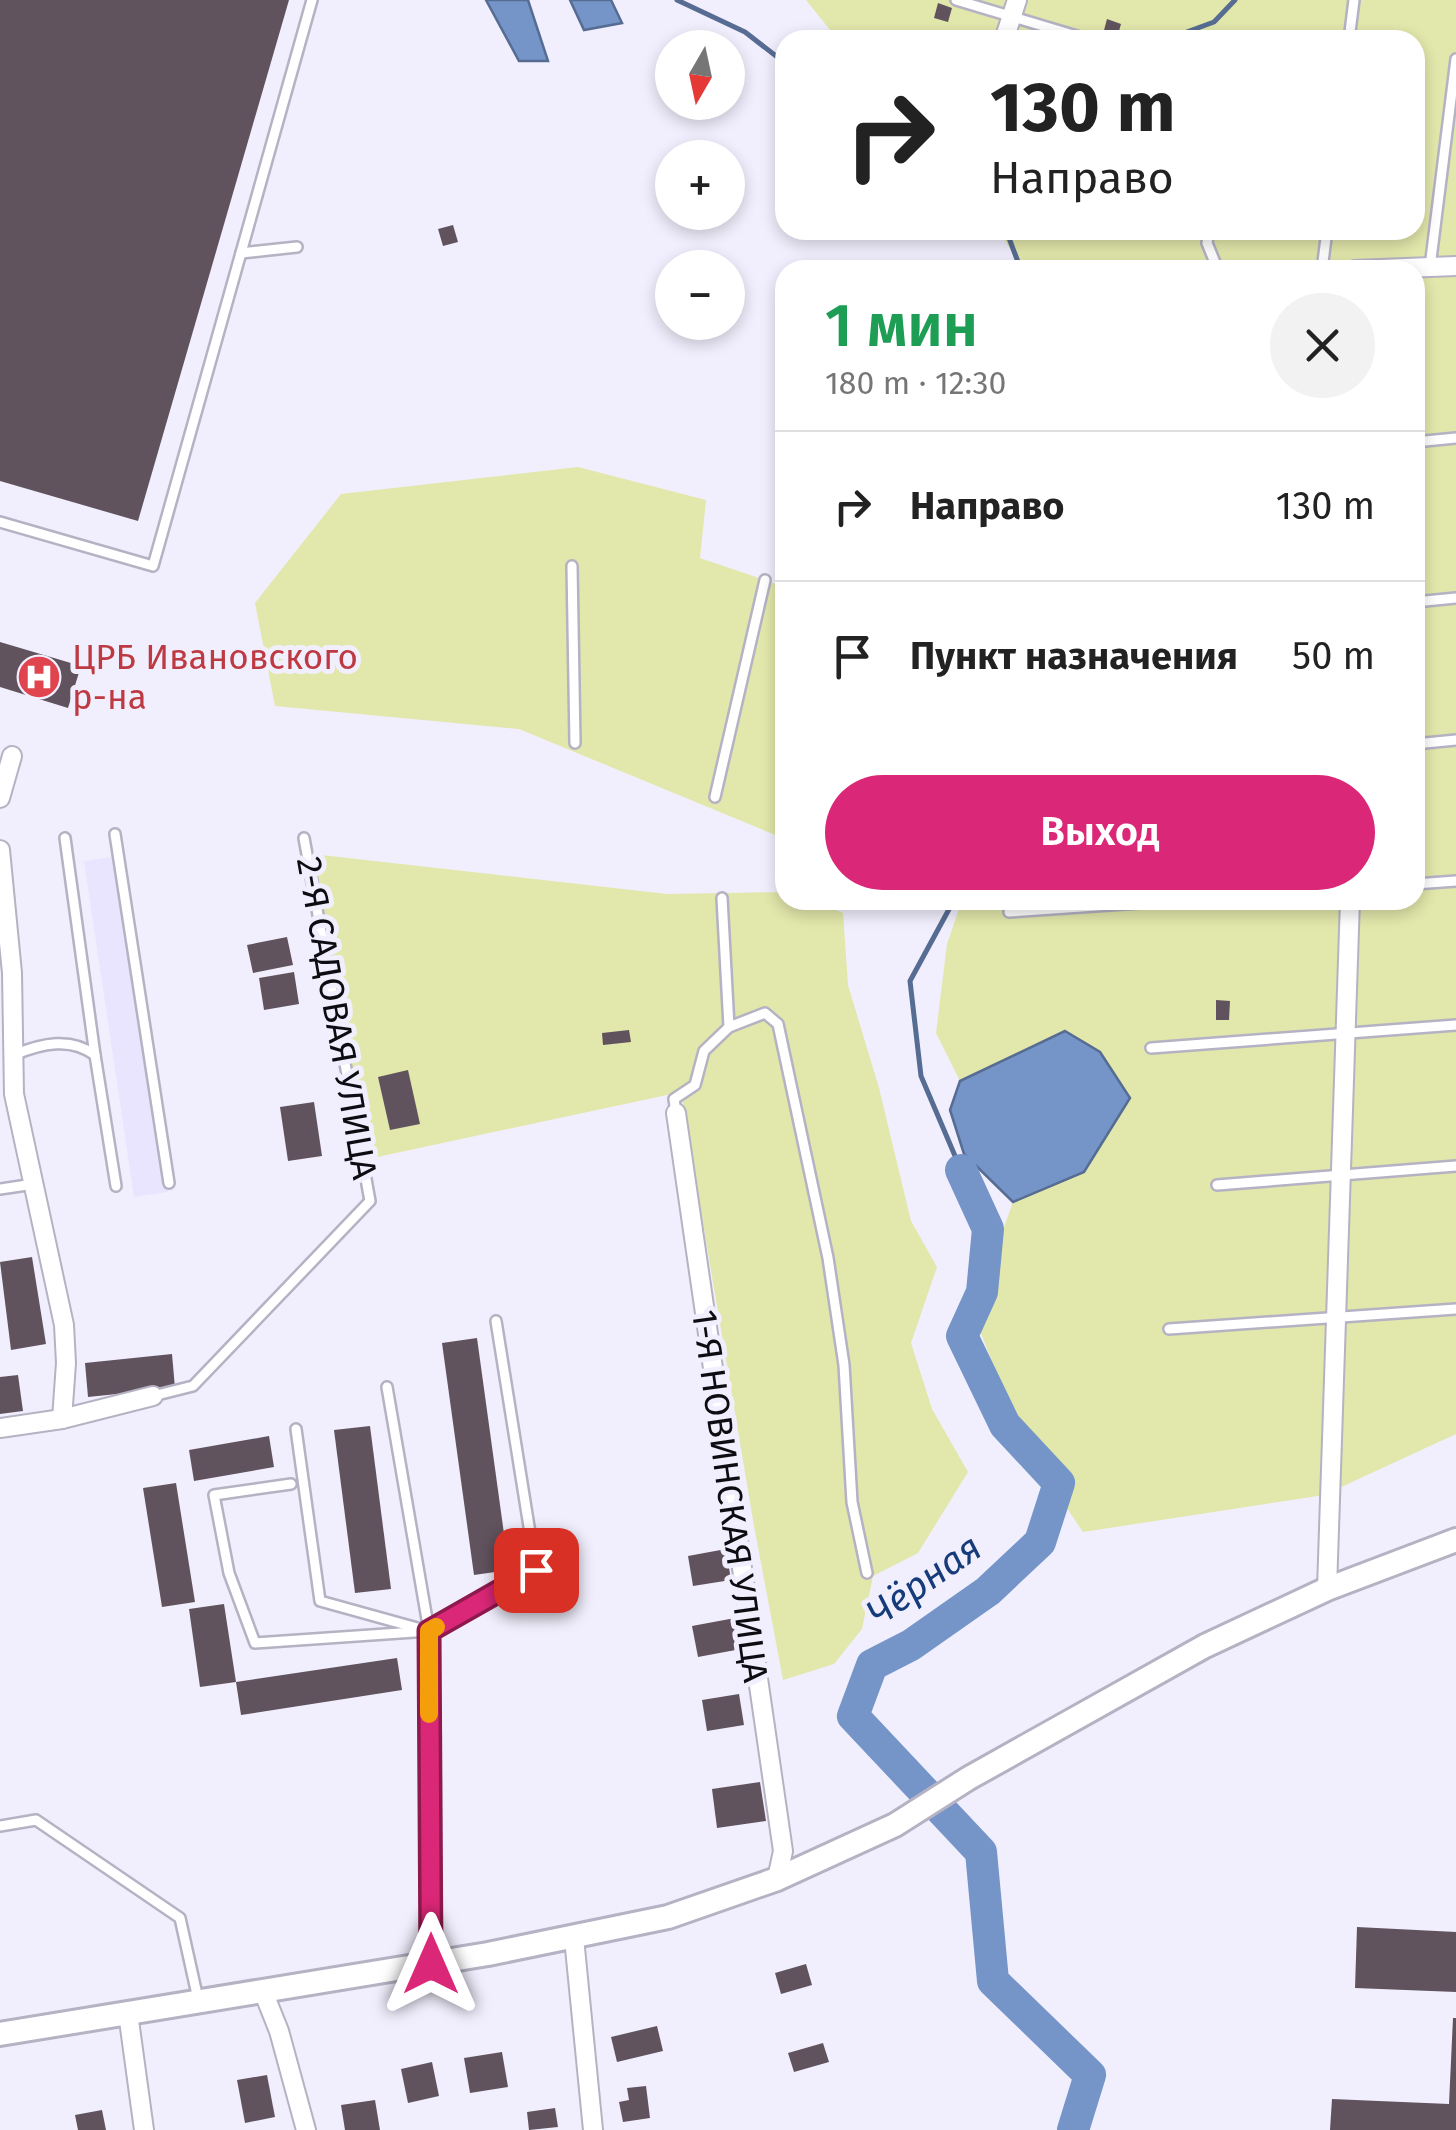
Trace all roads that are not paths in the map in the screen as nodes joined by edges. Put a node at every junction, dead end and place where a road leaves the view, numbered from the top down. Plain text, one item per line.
1 (312, 0) edge
2 (956, 0) edge
3 (1354, 0) edge
4 (1014, 8) edge
5 (1066, 30) edge
6 (1350, 30) edge
7 (1456, 59) edge
8 (297, 247) dead end
9 (241, 253) junction
10 (1456, 266) edge
11 (1425, 267) edge
12 (1430, 267) junction
13 (1456, 438) edge
14 (1425, 441) edge
15 (0, 522) edge
16 (572, 566) dead end
17 (765, 580) dead end
18 (1456, 598) edge
19 (1425, 601) edge
20 (1456, 740) edge
21 (1425, 743) edge
22 (575, 744) dead end
23 (6, 766) edge
24 (715, 797) dead end
25 (0, 798) edge
26 (115, 834) dead end
27 (66, 838) dead end
28 (304, 838) dead end
29 (0, 850) edge
30 (1456, 881) edge
31 (1425, 883) edge
32 (722, 898) dead end
33 (1038, 910) edge
34 (1350, 910) edge
35 (1009, 912) dead end
36 (1456, 1025) edge
37 (728, 1027) junction
38 (1346, 1034) junction
39 (1151, 1048) dead end
40 (12, 1056) junction
41 (95, 1056) junction
42 (6, 1084) edge
43 (676, 1112) joint
44 (1456, 1166) edge
45 (1341, 1175) junction
46 (169, 1183) dead end
47 (34, 1184) junction
48 (1217, 1185) dead end
49 (116, 1186) dead end
50 (0, 1190) edge
51 (1456, 1309) edge
52 (1336, 1317) junction
53 (496, 1321) dead end
54 (1169, 1329) dead end
55 (386, 1387) dead end
56 (153, 1396) joint
57 (62, 1419) junction
58 (0, 1428) edge
59 (296, 1429) dead end
60 (290, 1484) dead end
61 (1456, 1540) edge
62 (867, 1573) dead end
63 (1327, 1589) junction
64 (429, 1631) junction
65 (0, 1826) edge
66 (777, 1879) junction
67 (574, 1938) junction
68 (431, 1964) junction
69 (262, 1991) junction
70 (198, 2002) junction
71 (128, 2013) junction
72 (0, 2034) edge
73 (144, 2130) edge
74 (306, 2130) edge
75 (592, 2130) edge

1 - 9 lane
2 - 4 lane
3 - 6 lane
4 - 5 lane
7 - 12 lane
8 - 9 lane
9 - 15 lane
10 - 12 street
11 - 12 street
13 - 14 lane
16 - 22 lane
17 - 24 lane
18 - 19 lane
20 - 21 lane
23 - 25 street
26 - 46 lane
27 - 41 lane
28 - 56 lane, 2-Я САДОВАЯ УЛИЦА
29 - 40 street
30 - 31 lane
32 - 37 lane
33 - 35 lane
34 - 38 street
36 - 38 lane
37 - 43 lane
37 - 62 lane
38 - 39 lane
38 - 45 street
40 - 41 lane
40 - 42 street
41 - 49 lane
42 - 47 street
43 - 66 street, 1-Я НОВИНСКАЯ УЛИЦА
44 - 45 lane
45 - 48 lane
45 - 52 street
47 - 50 lane
47 - 57 street
51 - 52 lane
52 - 54 lane
52 - 63 street
53 - 64 lane
55 - 64 lane
56 - 57 street
57 - 58 street
59 - 64 lane
60 - 64 lane
61 - 63 main road
63 - 66 main road
64 - 68 street
65 - 70 lane
66 - 67 main road
67 - 68 main road
67 - 75 street
68 - 69 main road
69 - 70 main road
69 - 74 street
70 - 71 main road
71 - 72 main road
71 - 73 street

